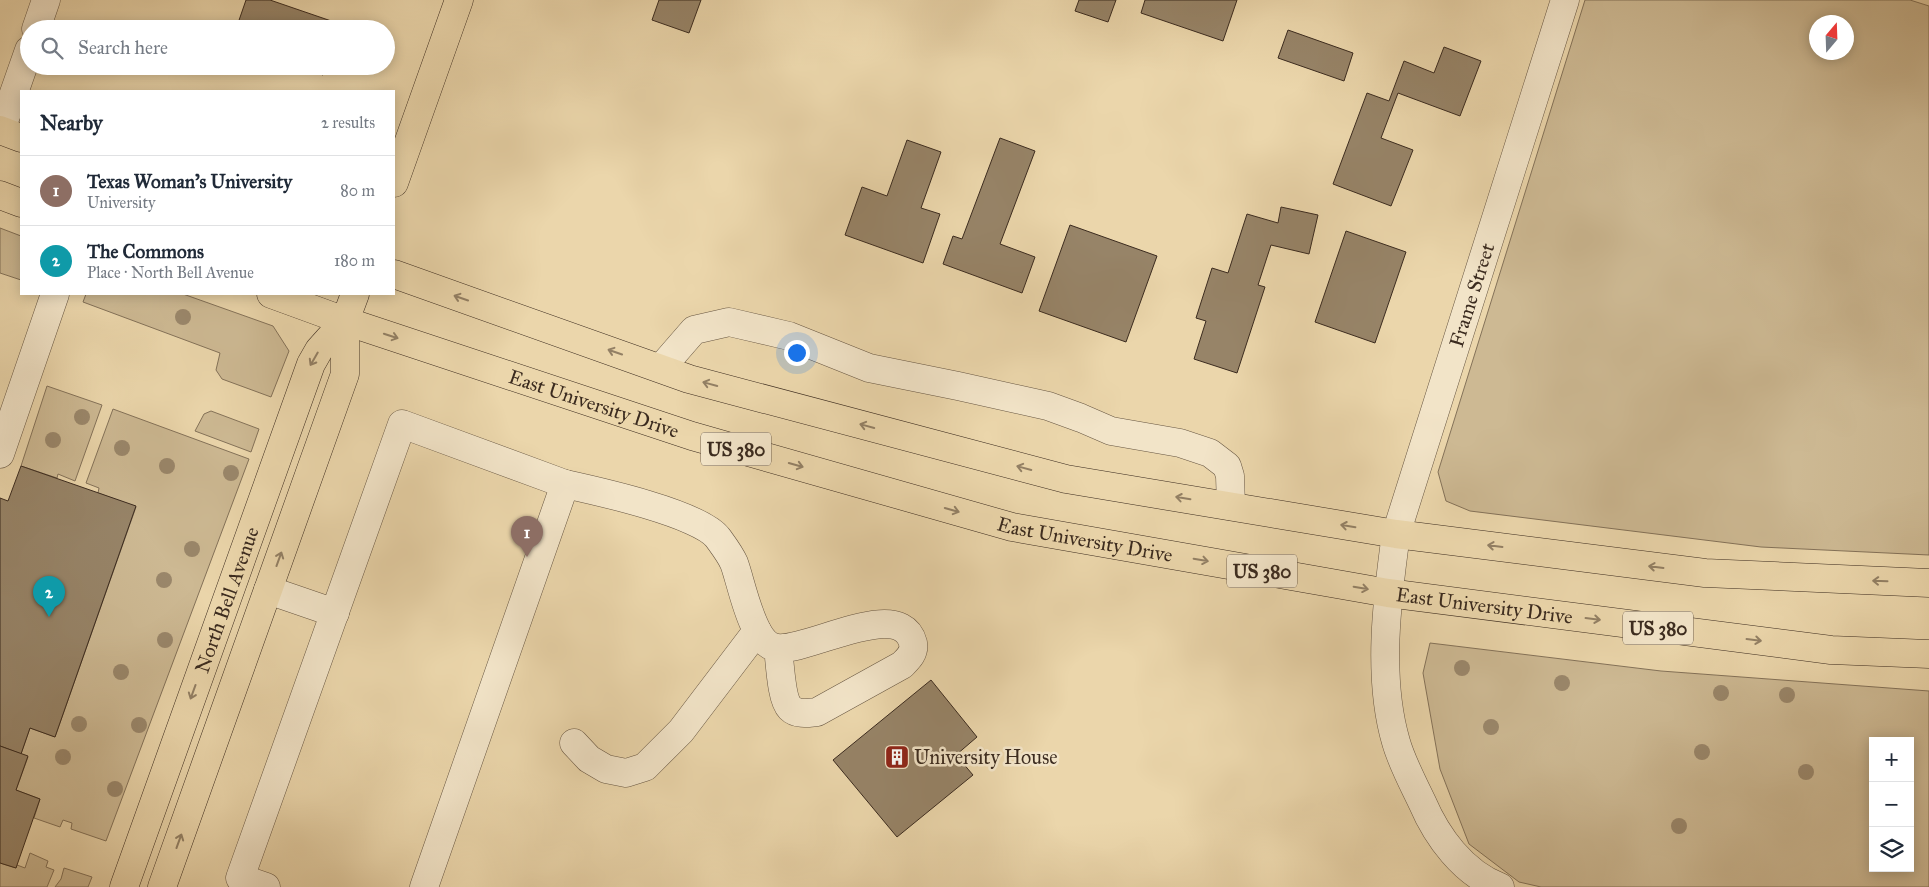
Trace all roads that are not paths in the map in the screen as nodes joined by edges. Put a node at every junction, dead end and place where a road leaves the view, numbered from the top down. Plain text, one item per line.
1 (46, 0) edge
2 (459, 0) edge
3 (1566, 0) edge
4 (39, 20) edge
5 (22, 75) edge
6 (7, 133) edge
7 (395, 180) edge
8 (0, 195) edge
9 (20, 203) edge
10 (395, 274) edge
11 (56, 295) edge
12 (274, 295) edge
13 (355, 295) edge
14 (345, 321) junction
15 (661, 368) junction
16 (0, 454) edge
17 (566, 484) junction
18 (1231, 506) junction
19 (1396, 534) junction
20 (1929, 583) edge
21 (268, 590) junction
22 (1388, 593) junction
23 (335, 612) junction
24 (757, 631) junction
25 (778, 648) junction
26 (1929, 654) edge
27 (574, 743) dead end
28 (238, 882) edge
29 (124, 887) edge
30 (162, 887) edge
31 (266, 887) edge
32 (424, 887) edge
33 (1500, 887) edge

1 - 4 street
2 - 7 main road
3 - 19 street, Frame Street
5 - 6 street
8 - 9 main road
15 -> 10 main road
11 - 16 street
12 - 14 main road, East University Drive / US 380
13 - 14 main road, North Bell Avenue
21 -> 14 main road, North Bell Avenue
14 -> 22 main road, East University Drive / US 380
14 -> 29 main road, North Bell Avenue
18 -> 15 main road
15 - 18 street
17 - 23 street
17 - 24 street
17 - 32 street
19 -> 18 main road
20 -> 19 main road
19 - 22 street, Frame Street
21 - 23 street
30 -> 21 main road, North Bell Avenue
22 -> 26 main road, East University Drive / US 380
22 - 33 street, Frame Street
23 - 28 street
24 - 25 street
24 - 27 street
25 - 25 street
28 - 31 street

